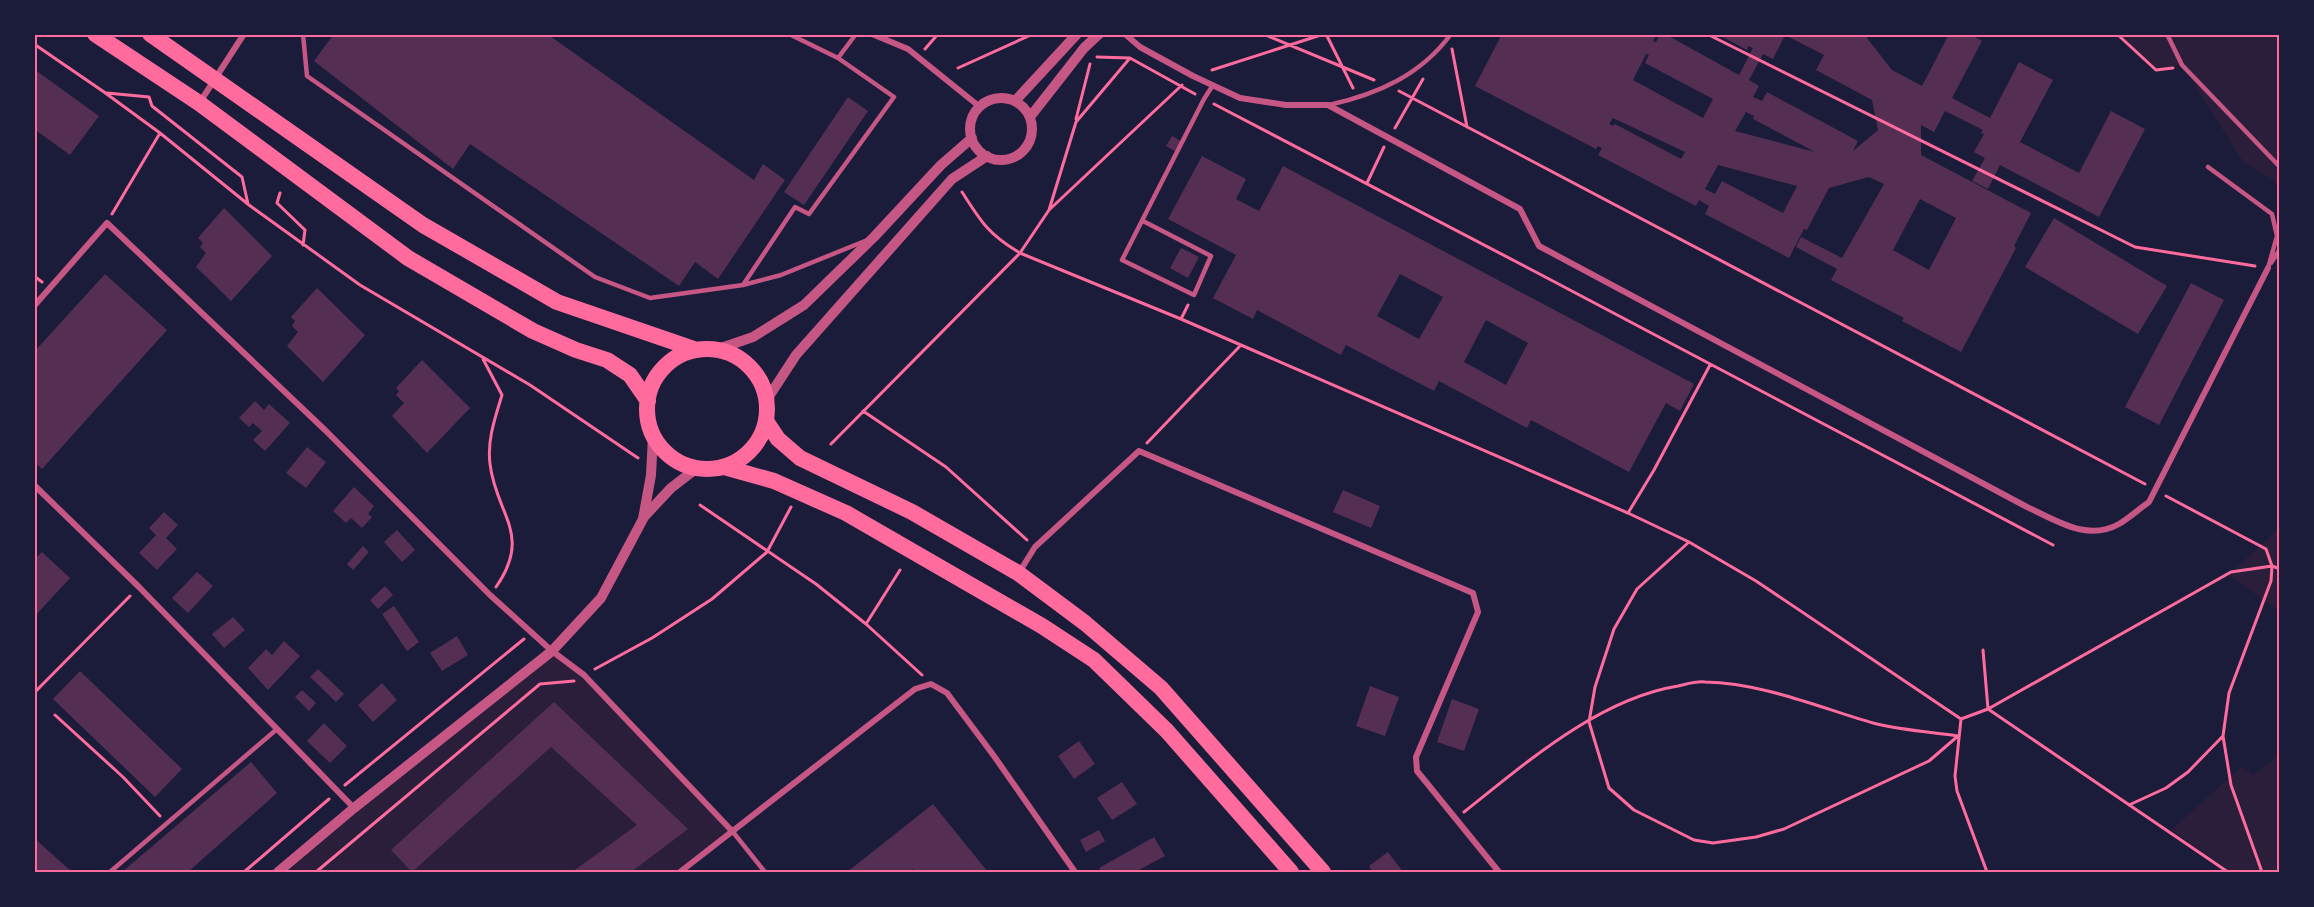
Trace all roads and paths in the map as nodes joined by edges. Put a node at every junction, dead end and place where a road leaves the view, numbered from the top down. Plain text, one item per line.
1 (95, 34) edge
2 (150, 34) edge
3 (244, 34) edge
4 (303, 34) edge
5 (789, 34) edge
6 (856, 34) edge
7 (872, 34) edge
8 (1033, 34) edge
9 (1077, 34) edge
10 (1099, 34) edge
11 (1125, 34) edge
12 (1263, 34) edge
13 (1325, 34) edge
14 (1707, 34) edge
15 (2117, 34) edge
16 (2167, 34) edge
17 (1450, 36) edge
18 (34, 44) edge
19 (1291, 46) junction
20 (1140, 47) junction
21 (838, 58) junction
22 (1130, 58) junction
23 (2182, 65) junction
24 (1343, 67) junction
25 (958, 68) dead end
26 (1193, 76) junction
27 (1423, 78) dead end
28 (215, 79) junction
29 (1213, 85) junction
30 (1180, 86) junction
31 (1390, 86) junction
32 (104, 92) junction
33 (1357, 98) junction
34 (1412, 98) junction
35 (1204, 99) junction
36 (1016, 101) junction
37 (199, 103) junction
38 (1328, 105) junction
39 (980, 106) junction
40 (1030, 117) junction
41 (1076, 122) junction
42 (1467, 127) junction
43 (160, 133) junction
44 (972, 138) junction
45 (1389, 138) junction
46 (987, 156) junction
47 (2208, 167) dead end
48 (2280, 167) edge
49 (1367, 183) junction
50 (962, 192) dead end
51 (280, 194) dead end
52 (249, 205) junction
53 (1049, 210) junction
54 (1143, 221) junction
55 (107, 223) junction
56 (874, 237) junction
57 (303, 245) junction
58 (2280, 249) edge
59 (1020, 253) junction
60 (2268, 268) junction
61 (743, 285) junction
62 (1194, 295) junction
63 (34, 306) edge
64 (1181, 319) junction
65 (1240, 346) junction
66 (697, 350) junction
67 (715, 350) junction
68 (482, 357) junction
69 (1710, 365) junction
70 (648, 401) junction
71 (766, 401) junction
72 (862, 411) junction
73 (766, 421) junction
74 (653, 436) junction
75 (831, 444) dead end
76 (1139, 451) junction
77 (638, 458) dead end
78 (724, 467) junction
79 (698, 468) junction
80 (34, 485) edge
81 (2156, 490) junction
82 (700, 505) dead end
83 (791, 507) dead end
84 (1628, 513) junction
85 (643, 519) junction
86 (1689, 542) junction
87 (2053, 545) dead end
88 (1035, 548) junction
89 (767, 552) junction
90 (2272, 566) junction
91 (2280, 569) edge
92 (900, 570) dead end
93 (1018, 573) junction
94 (139, 587) junction
95 (490, 595) junction
96 (866, 624) junction
97 (531, 633) junction
98 (1983, 650) dead end
99 (552, 651) junction
100 (584, 675) junction
101 (931, 684) junction
102 (34, 693) edge
103 (1988, 709) junction
104 (55, 715) dead end
105 (1961, 719) junction
106 (1589, 722) junction
107 (277, 729) junction
108 (1958, 736) junction
109 (2223, 736) junction
110 (338, 791) junction
111 (2129, 805) junction
112 (354, 808) junction
113 (1455, 819) junction
114 (168, 823) junction
115 (733, 832) junction
116 (110, 873) edge
117 (244, 873) edge
118 (278, 873) edge
119 (316, 873) edge
120 (680, 873) edge
121 (765, 873) edge
122 (1075, 873) edge
123 (1291, 873) edge
124 (1323, 873) edge
125 (1499, 873) edge
126 (1987, 873) edge
127 (2228, 873) edge
128 (2262, 873) edge

1 - 37 highway
2 - 28 highway
3 - 28 street
4 - 61 lane
5 - 21 lane
6 - 21 lane
7 - 39 street
8 - 25 path
9 - 36 street
10 - 40 street
11 - 20 street
12 - 19 path
13 - 19 path
13 - 24 path
14 - 60 path
15 - 23 path
16 - 23 lane
17 - 31 lane
17 - 42 path
18 - 32 path
19 - 24 path
19 - 26 path
20 - 22 path
20 - 26 street
21 - 61 lane
22 - 30 path
22 - 41 path
22 - 41 path
23 - 48 lane
24 - 31 path
24 - 33 path
26 - 29 street
26 - 30 path
27 - 34 path
28 - 37 street
28 - 66 highway
29 - 35 lane
29 - 38 street
30 - 35 path
30 - 53 path
31 - 33 lane
31 - 34 path
32 - 43 path
32 - 52 path
33 - 38 lane
34 - 42 path
34 - 45 path
35 - 49 path
35 - 54 lane
36 - 39 street
36 - 40 street
37 - 70 highway
38 - 45 street
39 - 44 street
40 - 46 street
41 - 53 path
42 - 81 path
43 - 52 path
43 - 55 path
44 - 46 street
44 - 56 street
45 - 49 path
45 - 81 street
46 - 71 street
47 - 60 lane
49 - 69 path
50 - 59 path
51 - 57 path
52 - 57 path
53 - 59 path
54 - 62 lane
54 - 62 lane
55 - 63 street
55 - 95 street
56 - 61 lane
56 - 67 street
57 - 68 path
58 - 60 lane
59 - 64 path
59 - 72 path
60 - 81 street
62 - 64 path
64 - 65 path
65 - 76 path
65 - 84 path
66 - 67 highway
66 - 70 highway
67 - 71 highway
68 - 77 path
68 - 95 path
69 - 84 path
69 - 87 path
70 - 74 highway
71 - 73 highway
72 - 75 path
72 - 88 path
73 - 78 highway
73 - 93 highway
74 - 79 highway
74 - 85 street
76 - 88 street
76 - 113 street
78 - 79 highway
78 - 123 highway
79 - 85 street
80 - 94 street
81 - 90 path
82 - 89 path
83 - 89 path
84 - 86 path
85 - 99 street
86 - 105 path
86 - 106 path
88 - 93 street
89 - 96 path
89 - 100 path
90 - 91 path
90 - 103 path
90 - 109 path
92 - 96 path
93 - 124 highway
94 - 102 path
94 - 107 street
95 - 97 street
96 - 101 path
97 - 99 street
97 - 110 path
98 - 103 path
99 - 100 street
99 - 112 street
100 - 115 street
100 - 119 path
101 - 115 street
101 - 122 street
103 - 105 path
103 - 111 path
104 - 114 path
105 - 108 path
106 - 108 path
106 - 108 path
106 - 113 path
107 - 110 street
107 - 114 lane
108 - 126 path
109 - 111 path
109 - 128 path
110 - 112 street
110 - 117 path
111 - 127 path
112 - 118 street
113 - 125 street
114 - 116 lane
115 - 120 street
115 - 121 lane

